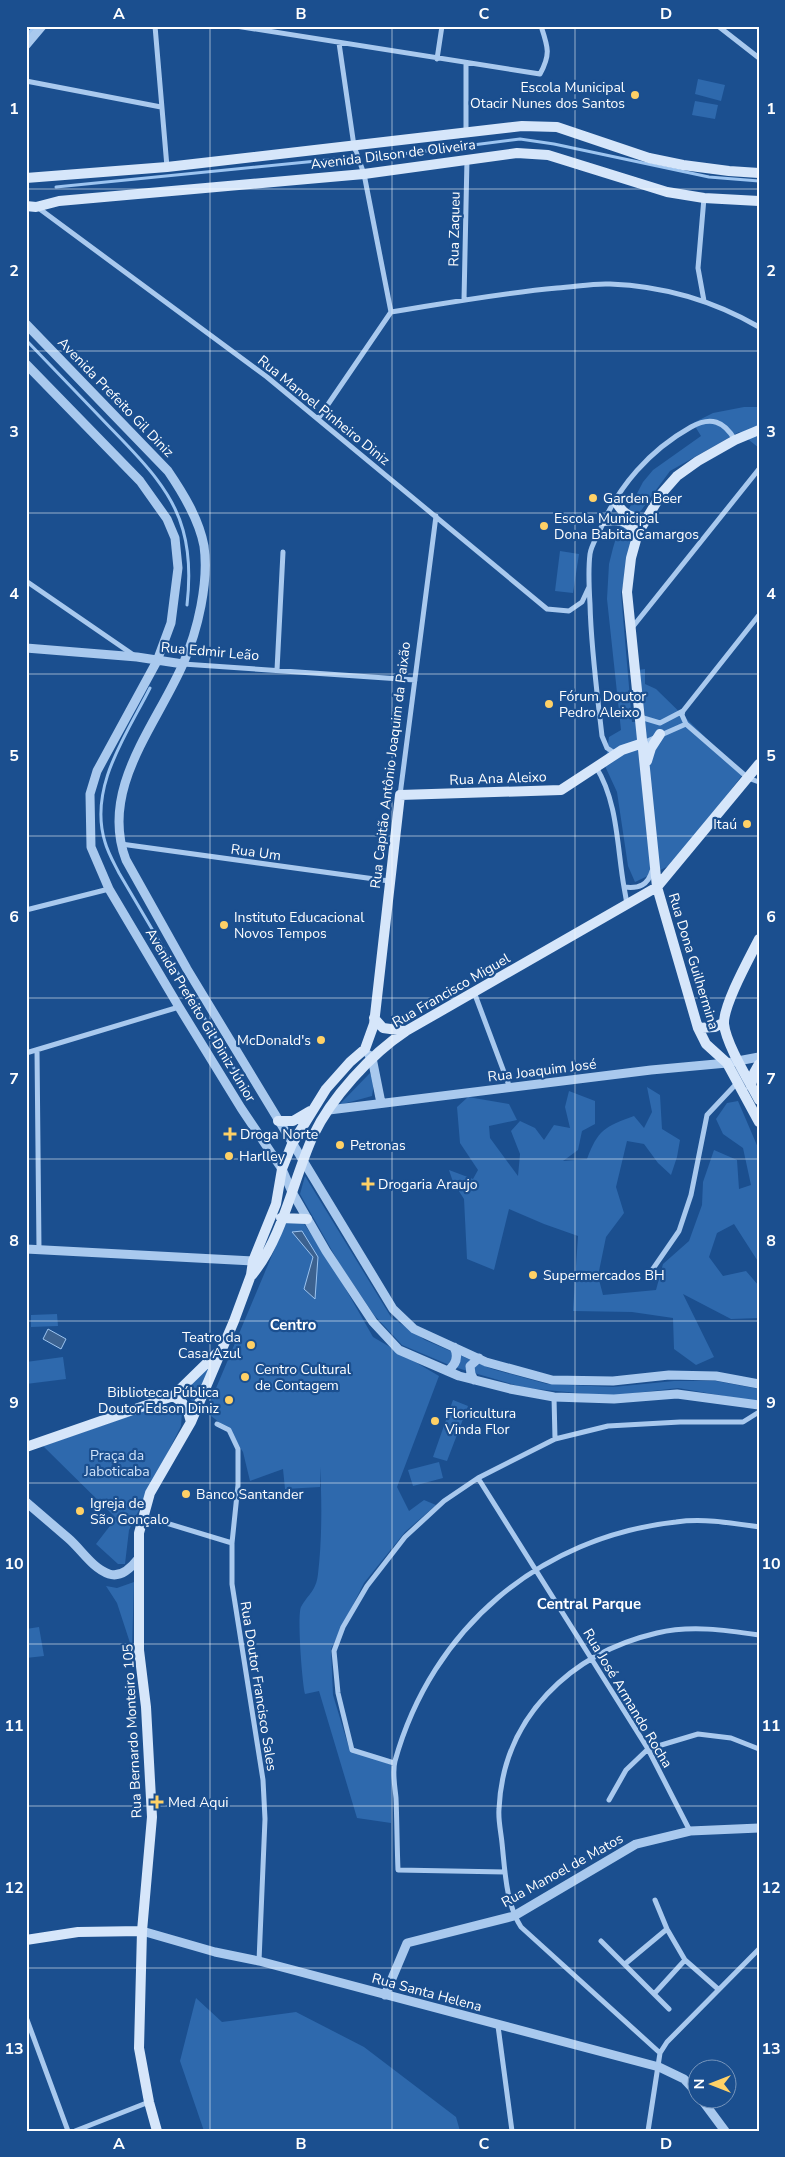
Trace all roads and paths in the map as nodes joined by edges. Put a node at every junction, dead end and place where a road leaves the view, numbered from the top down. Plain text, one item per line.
1 (42, 26) edge
2 (155, 26) edge
3 (236, 26) edge
4 (442, 26) edge
5 (541, 26) edge
6 (718, 26) edge
7 (726, 28) edge
8 (339, 43) junction
9 (26, 44) edge
10 (759, 58) edge
11 (437, 59) junction
12 (466, 64) junction
13 (26, 82) edge
14 (161, 107) junction
15 (466, 133) junction
16 (354, 146) junction
17 (466, 159) junction
18 (167, 167) junction
19 (759, 173) edge
20 (364, 174) junction
21 (26, 178) edge
22 (704, 198) junction
23 (759, 201) edge
24 (31, 206) edge
25 (464, 300) junction
26 (704, 301) junction
27 (392, 312) junction
28 (26, 324) edge
29 (759, 327) edge
30 (26, 364) edge
31 (318, 419) junction
32 (759, 430) edge
33 (734, 440) junction
34 (759, 469) edge
35 (615, 500) junction
36 (436, 516) junction
37 (646, 520) junction
38 (603, 521) junction
39 (638, 533) junction
40 (283, 552) dead end
41 (26, 581) edge
42 (589, 587) junction
43 (759, 615) edge
44 (631, 629) junction
45 (26, 650) edge
46 (137, 657) junction
47 (157, 661) junction
48 (183, 664) junction
49 (277, 670) junction
50 (415, 680) junction
51 (683, 711) junction
52 (640, 717) junction
53 (686, 724) junction
54 (660, 734) junction
55 (643, 743) junction
56 (616, 754) junction
57 (646, 764) junction
58 (759, 764) edge
59 (596, 767) junction
60 (748, 778) junction
61 (759, 782) edge
62 (400, 794) junction
63 (120, 844) junction
64 (654, 866) junction
65 (389, 881) junction
66 (657, 887) junction
67 (624, 888) junction
68 (109, 890) junction
69 (627, 904) junction
70 (26, 910) edge
71 (759, 939) edge
72 (474, 992) junction
73 (179, 1007) junction
74 (374, 1018) junction
75 (724, 1022) junction
76 (698, 1028) junction
77 (406, 1031) junction
78 (365, 1048) junction
79 (37, 1050) junction
80 (26, 1053) edge
81 (759, 1057) edge
82 (372, 1058) junction
83 (739, 1061) junction
84 (727, 1063) junction
85 (759, 1064) edge
86 (738, 1082) junction
87 (751, 1086) junction
88 (510, 1088) junction
89 (759, 1100) edge
90 (381, 1103) junction
91 (311, 1110) junction
92 (329, 1110) junction
93 (278, 1121) junction
94 (759, 1122) edge
95 (292, 1144) junction
96 (303, 1163) junction
97 (282, 1169) junction
98 (292, 1192) junction
99 (281, 1218) junction
100 (307, 1219) junction
101 (26, 1249) edge
102 (39, 1250) junction
103 (253, 1261) junction
104 (251, 1275) junction
105 (648, 1276) dead end
106 (454, 1347) junction
107 (221, 1350) junction
108 (479, 1358) junction
109 (447, 1371) junction
110 (474, 1380) junction
111 (759, 1384) edge
112 (173, 1396) junction
113 (554, 1397) junction
114 (759, 1405) edge
115 (759, 1412) edge
116 (191, 1422) junction
117 (217, 1424) dead end
118 (555, 1439) junction
119 (26, 1447) edge
120 (478, 1478) junction
121 (28, 1505) edge
122 (143, 1516) junction
123 (759, 1528) edge
124 (232, 1543) junction
125 (138, 1560) junction
126 (536, 1570) junction
127 (759, 1635) edge
128 (590, 1658) junction
129 (648, 1749) junction
130 (759, 1750) edge
131 (394, 1763) junction
132 (609, 1800) dead end
133 (759, 1828) edge
134 (690, 1831) junction
135 (505, 1872) junction
136 (656, 1900) dead end
137 (514, 1916) junction
138 (667, 1929) junction
139 (142, 1930) junction
140 (26, 1940) edge
141 (601, 1941) dead end
142 (759, 1949) edge
143 (685, 1960) junction
144 (260, 1961) junction
145 (625, 1964) junction
146 (718, 1989) junction
147 (654, 1994) junction
148 (385, 1995) junction
149 (669, 2008) dead end
150 (26, 2017) edge
151 (498, 2026) junction
152 (660, 2053) junction
153 (659, 2067) junction
154 (688, 2083) edge
155 (149, 2102) junction
156 (709, 2110) edge
157 (68, 2131) edge
158 (75, 2131) edge
159 (157, 2131) edge
160 (512, 2131) edge
161 (648, 2131) edge
162 (725, 2131) edge

1 - 9 street
2 - 14 street
3 - 8 street
4 - 11 street
5 - 12 street
6 - 7 street
7 - 10 street
8 - 11 street
8 - 16 street
11 - 12 street
12 - 15 street
13 - 14 street
14 - 18 street
15 - 16 main road, Avenida Dilson de Oliveira
15 - 19 main road, Avenida Dilson de Oliveira
16 - 18 main road, Avenida Dilson de Oliveira
16 - 20 street
17 - 20 main road, Avenida Dilson de Oliveira
17 - 22 main road, Avenida Dilson de Oliveira
17 - 25 street, Rua Zaqueu
18 - 21 main road, Avenida Dilson de Oliveira
20 - 24 main road, Avenida Dilson de Oliveira
20 - 27 street
22 - 23 main road, Avenida Dilson de Oliveira
22 - 26 street
24 - 31 street, Rua Manoel Pinheiro Diniz
25 - 26 street
25 - 27 street
26 - 29 street
27 - 31 street
28 - 48 street, Avenida Prefeito Gil Diniz
30 - 47 street, Avenida Prefeito Gil Diniz Júnior
31 - 36 street, Rua Manoel Pinheiro Diniz
32 - 33 main road, Rua Dona Guilhermina
33 - 35 street
33 - 37 main road, Rua Dona Guilhermina
34 - 44 street
35 - 37 main road
35 - 38 street
36 - 42 street, Rua Manoel Pinheiro Diniz
36 - 50 street, Rua Capitão Antônio Joaquim da Paixão
37 - 39 main road, Rua Dona Guilhermina
38 - 39 main road
38 - 42 street
39 - 44 main road, Rua Dona Guilhermina
40 - 49 street
41 - 46 street, Rua Edmir Leão
42 - 56 street
43 - 51 street
44 - 52 main road, Rua Dona Guilhermina
45 - 46 street
46 - 47 street, Rua Edmir Leão
47 - 48 street, Rua Edmir Leão
47 - 68 street, Avenida Prefeito Gil Diniz Júnior
48 - 49 street, Rua Edmir Leão
48 - 63 street, Avenida Prefeito Gil Diniz Júnior
49 - 50 street, Rua Edmir Leão
50 - 62 street, Rua Capitão Antônio Joaquim da Paixão
51 - 52 street
51 - 53 street
52 - 55 main road, Rua Dona Guilhermina
53 - 54 street
53 - 60 street
54 - 55 street
54 - 57 main road
55 - 56 main road, Rua Ana Aleixo
55 - 57 main road, Rua Dona Guilhermina
56 - 59 main road, Rua Ana Aleixo
57 - 64 main road, Rua Dona Guilhermina
58 - 60 main road
59 - 62 main road, Rua Ana Aleixo
59 - 67 street
60 - 61 street
60 - 66 main road
62 - 65 main road, Rua Capitão Antônio Joaquim da Paixão
63 - 65 street, Rua Um
63 - 93 street, Avenida Prefeito Gil Diniz Júnior
64 - 66 main road, Rua Dona Guilhermina
64 - 67 street
65 - 74 main road, Rua Capitão Antônio Joaquim da Paixão
66 - 69 main road, Rua Francisco Miguel
66 - 76 main road, Rua Dona Guilhermina
67 - 69 street
68 - 70 street
68 - 73 street, Avenida Prefeito Gil Diniz Júnior
69 - 72 main road, Rua Francisco Miguel
71 - 75 main road
72 - 77 main road, Rua Francisco Miguel
72 - 88 street
73 - 79 street
73 - 97 street, Avenida Prefeito Gil Diniz Júnior
74 - 77 main road
74 - 78 main road, Rua Capitão Antônio Joaquim da Paixão
75 - 76 main road
75 - 83 main road
76 - 84 main road, Rua Dona Guilhermina
77 - 82 main road, Rua Francisco Miguel
78 - 82 street
78 - 91 main road
79 - 80 street
79 - 102 street
81 - 83 street, Rua Joaquim José
82 - 90 street
82 - 92 main road, Rua Francisco Miguel
83 - 84 street, Rua Joaquim José
83 - 87 main road
84 - 86 main road, Rua Dona Guilhermina
84 - 88 street, Rua Joaquim José
85 - 87 main road
86 - 94 main road, Rua Dona Guilhermina
86 - 105 street
87 - 89 main road
88 - 90 street, Rua Joaquim José
90 - 92 street, Rua Joaquim José
91 - 93 main road
91 - 95 main road
92 - 96 main road, Rua Francisco Miguel
93 - 95 street, Avenida Prefeito Gil Diniz Júnior
95 - 96 street, Avenida Prefeito Gil Diniz Júnior
95 - 97 main road
96 - 98 main road, Rua Francisco Miguel
96 - 106 street, Avenida Prefeito Gil Diniz Júnior
97 - 98 street, Avenida Prefeito Gil Diniz Júnior
97 - 103 main road
98 - 99 main road, Rua Francisco Miguel
98 - 100 street, Avenida Prefeito Gil Diniz Júnior
99 - 100 main road
99 - 104 main road, Rua Francisco Miguel
100 - 109 street, Avenida Prefeito Gil Diniz Júnior
101 - 102 street
102 - 103 street
103 - 104 main road
104 - 107 main road, Rua Bernardo Monteiro 105
106 - 108 street, Avenida Prefeito Gil Diniz Júnior
106 - 109 street
107 - 112 main road
107 - 116 main road, Rua Bernardo Monteiro 105
108 - 110 street
108 - 111 street, Avenida Prefeito Gil Diniz Júnior
109 - 110 street, Avenida Prefeito Gil Diniz Júnior
110 - 113 street, Avenida Prefeito Gil Diniz Júnior
112 - 116 main road
112 - 119 main road
113 - 114 street, Avenida Prefeito Gil Diniz Júnior
113 - 118 street
115 - 118 street
116 - 122 main road, Rua Bernardo Monteiro 105
117 - 124 street, Rua Doutor Francisco Sales
118 - 120 street
120 - 126 street, Rua José Armando Rocha
120 - 131 street
121 - 125 street
122 - 124 street
122 - 125 main road, Rua Bernardo Monteiro 105
123 - 126 street
124 - 144 street, Rua Doutor Francisco Sales
125 - 139 main road, Rua Bernardo Monteiro 105
126 - 128 street, Rua José Armando Rocha
126 - 131 street
127 - 128 street
128 - 129 street, Rua José Armando Rocha
128 - 135 street
129 - 130 street
129 - 132 street
129 - 134 street, Rua José Armando Rocha
131 - 135 street
133 - 134 street, Rua Manoel de Matos
134 - 137 street, Rua Manoel de Matos
135 - 137 street
136 - 138 street
137 - 148 street, Rua Manoel de Matos
137 - 152 street
138 - 143 street
138 - 145 street
139 - 140 main road
139 - 144 street, Rua Santa Helena
139 - 155 main road, Rua Bernardo Monteiro 105
141 - 145 street
142 - 146 street
143 - 146 street
143 - 147 street
144 - 148 street, Rua Santa Helena
145 - 147 street
146 - 152 street
147 - 149 street
148 - 151 street, Rua Santa Helena
150 - 157 street
151 - 153 street, Rua Santa Helena
151 - 160 street
152 - 153 street
153 - 154 street, Rua Santa Helena
153 - 161 street
155 - 158 street
155 - 159 main road, Rua Bernardo Monteiro 105
156 - 162 street

